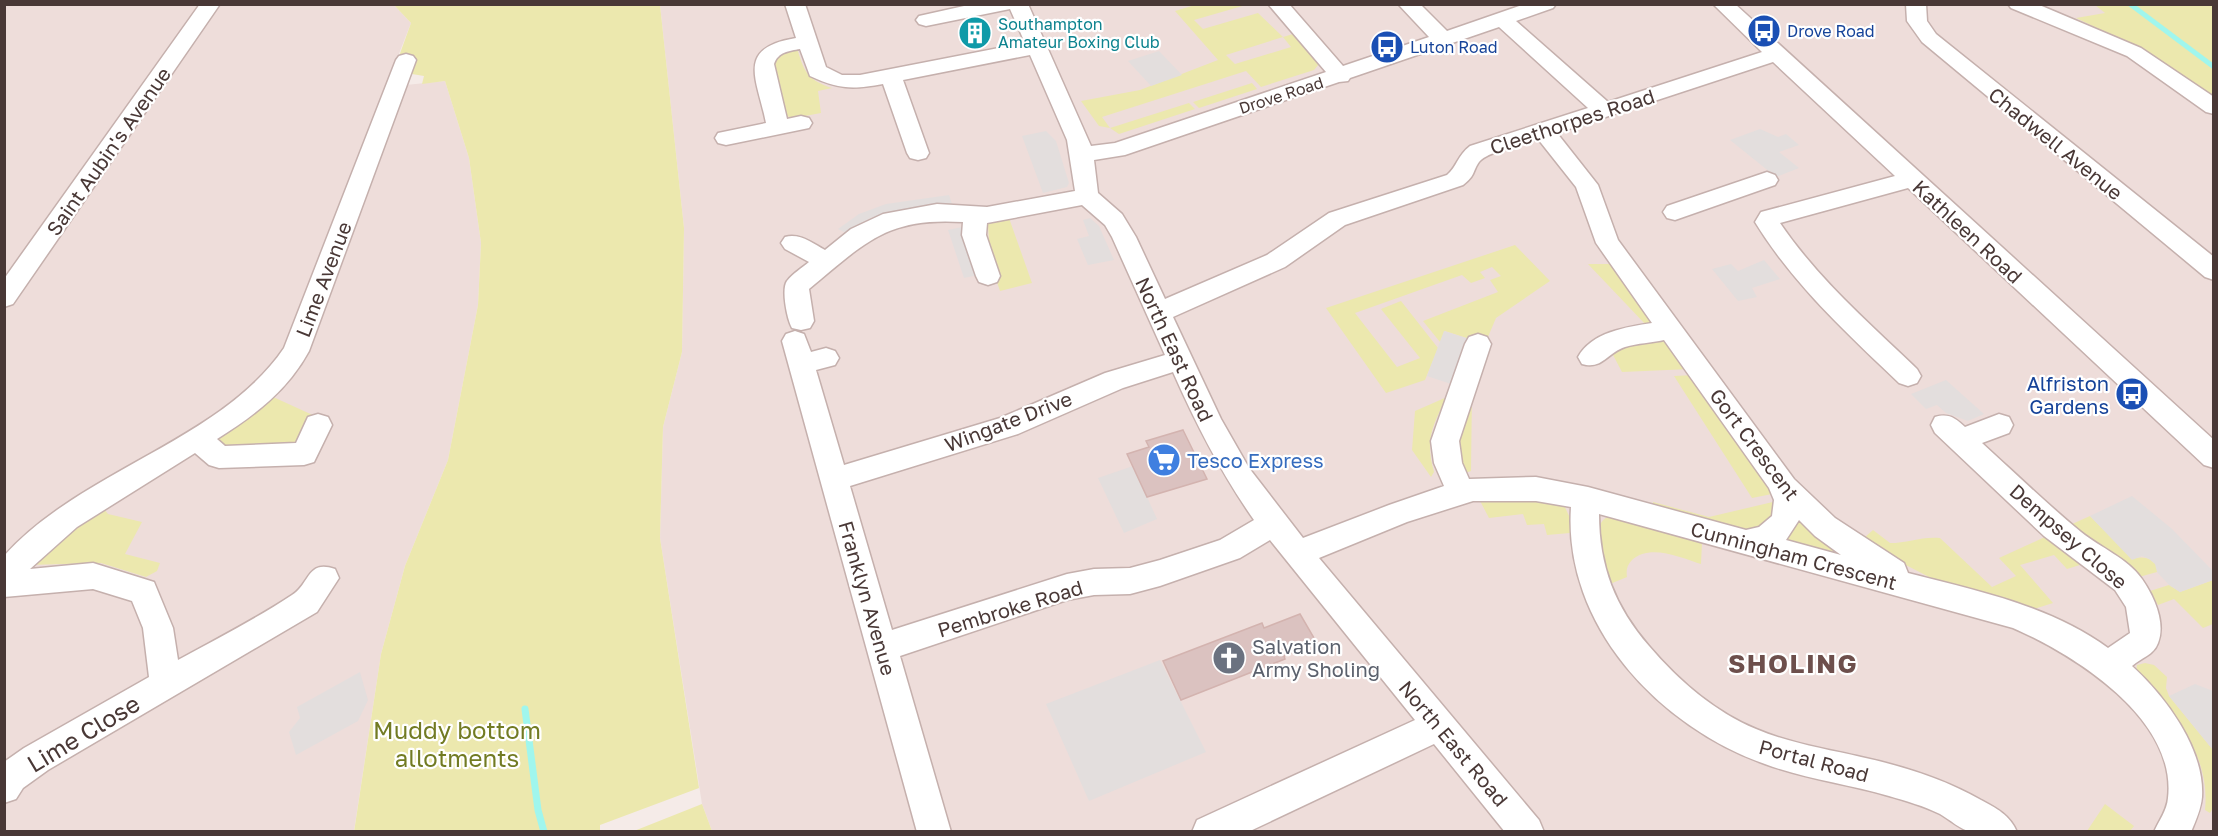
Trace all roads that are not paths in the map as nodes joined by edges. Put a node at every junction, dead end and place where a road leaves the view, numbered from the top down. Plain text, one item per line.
1 (210, 4) edge
2 (795, 4) edge
3 (1005, 4) edge
4 (1018, 4) edge
5 (1278, 4) edge
6 (1408, 4) edge
7 (1546, 4) edge
8 (1723, 4) edge
9 (1916, 4) edge
10 (2018, 4) edge
11 (925, 17) edge
12 (1503, 19) junction
13 (1444, 40) junction
14 (806, 42) junction
15 (1037, 47) junction
16 (1776, 54) junction
17 (408, 75) dead end
18 (1341, 76) junction
19 (891, 77) junction
20 (2214, 107) edge
21 (1604, 110) junction
22 (801, 123) dead end
23 (778, 127) junction
24 (1543, 130) junction
25 (726, 138) dead end
26 (918, 153) dead end
27 (1082, 154) junction
28 (1913, 179) junction
29 (1767, 180) dead end
30 (1731, 192) junction
31 (1086, 196) junction
32 (1675, 212) dead end
33 (976, 214) junction
34 (1769, 218) junction
35 (794, 243) dead end
36 (826, 261) junction
37 (2214, 271) edge
38 (988, 276) dead end
39 (4, 298) edge
40 (1158, 313) junction
41 (1670, 330) junction
42 (1478, 344) dead end
43 (1591, 357) dead end
44 (1180, 360) junction
45 (1908, 376) dead end
46 (318, 425) dead end
47 (1999, 425) dead end
48 (197, 438) junction
49 (2214, 457) edge
50 (834, 480) junction
51 (1780, 482) junction
52 (1461, 492) junction
53 (1586, 499) junction
54 (1273, 523) junction
55 (1743, 542) junction
56 (1298, 553) junction
57 (4, 577) edge
58 (324, 578) dead end
59 (4, 584) edge
60 (1947, 596) junction
61 (881, 648) junction
62 (2109, 667) junction
63 (166, 684) junction
64 (1439, 725) junction
65 (4, 787) edge
66 (2183, 828) edge
67 (934, 831) edge
68 (1209, 831) edge
69 (1527, 831) edge
70 (2000, 831) edge

1 - 39 street, Saint Aubin's Avenue
2 - 14 street
3 - 11 street
4 - 15 street
5 - 18 street
6 - 13 street
7 - 12 street, Drove Road
8 - 16 street, Kathleen Road
9 - 37 street, Chadwell Avenue
10 - 20 street
12 - 13 street, Drove Road
12 - 21 street
13 - 18 street, Drove Road
14 - 19 street
14 - 23 street
15 - 19 street
15 - 27 street
16 - 21 street, Cleethorpes Road
16 - 28 street, Kathleen Road
17 - 48 street, Lime Avenue
18 - 27 street, Drove Road
19 - 26 street
21 - 24 street, Cleethorpes Road
22 - 23 street
23 - 25 street
24 - 40 street, Cleethorpes Road
24 - 41 street, Gort Crescent
27 - 31 street
28 - 34 street
28 - 49 street, Kathleen Road
29 - 30 street
30 - 32 street
30 - 34 street
31 - 33 street
31 - 40 street, North East Road
33 - 36 street
33 - 38 street
34 - 45 street
35 - 36 street
36 - 50 street, Franklyn Avenue
40 - 44 street, North East Road
41 - 43 street
41 - 51 street, Gort Crescent
42 - 52 street
44 - 50 street, Wingate Drive
44 - 54 street, North East Road
46 - 48 street
47 - 62 street, Dempsey Close
48 - 57 street, Lime Avenue
50 - 61 street, Franklyn Avenue
51 - 55 street
51 - 60 street, Gort Crescent
52 - 53 street, Cunningham Crescent
52 - 56 street, Cunningham Crescent
53 - 55 street, Cunningham Crescent
53 - 70 street, Portal Road
54 - 56 street, North East Road
54 - 61 street, Pembroke Road
55 - 60 street, Cunningham Crescent
56 - 64 street, North East Road
58 - 63 street, Lime Close
59 - 63 street
60 - 62 street, Cunningham Crescent
61 - 67 street, Franklyn Avenue
62 - 66 street, Cunningham Crescent
63 - 65 street, Lime Close
64 - 68 street
64 - 69 street, North East Road

